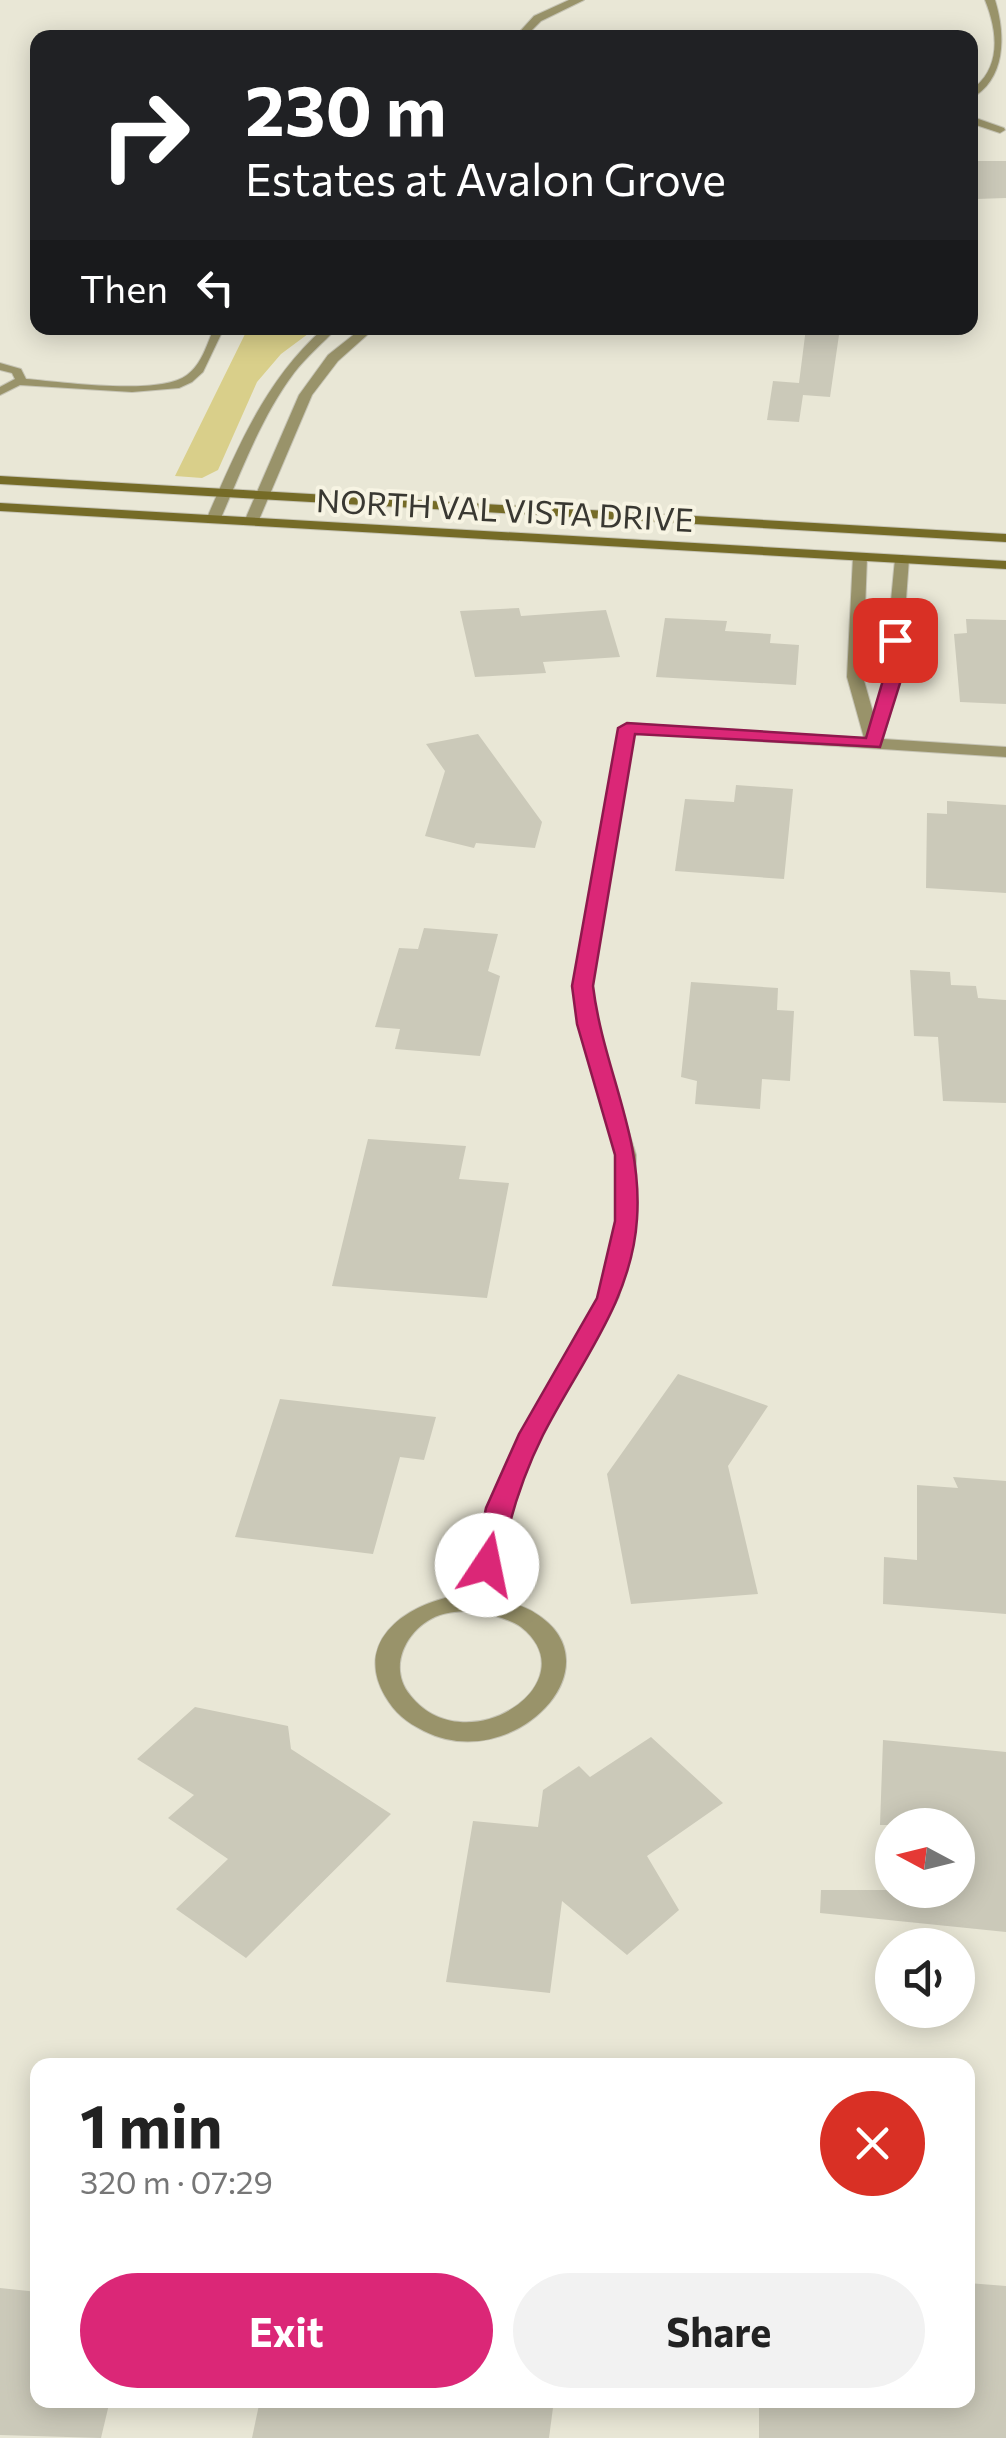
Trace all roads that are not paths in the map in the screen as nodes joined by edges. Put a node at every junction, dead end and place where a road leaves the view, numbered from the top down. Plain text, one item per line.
1 (579, 0) edge
2 (990, 0) edge
3 (525, 30) edge
4 (978, 91) edge
5 (978, 122) edge
6 (1000, 130) dead end
7 (216, 335) edge
8 (321, 335) edge
9 (361, 335) edge
10 (0, 366) edge
11 (19, 382) junction
12 (0, 392) edge
13 (0, 480) edge
14 (224, 493) junction
15 (262, 495) junction
16 (0, 507) edge
17 (213, 520) junction
18 (251, 522) junction
19 (1006, 538) edge
20 (860, 557) junction
21 (902, 559) junction
22 (1006, 566) edge
23 (857, 614) junction
24 (897, 616) junction
25 (874, 744) junction
26 (1006, 752) edge
27 (479, 1602) junction

1 - 3 street
2 - 4 street
5 - 6 street
7 - 11 lane
8 - 14 street
9 - 15 street
10 - 11 lane
11 - 12 lane
13 - 14 main road, NORTH VAL VISTA DRIVE
14 - 15 main road, NORTH VAL VISTA DRIVE
14 - 17 street
15 - 18 street
15 - 19 main road, NORTH VAL VISTA DRIVE
16 - 17 main road, NORTH VAL VISTA DRIVE
17 - 18 main road, NORTH VAL VISTA DRIVE
18 - 20 main road, NORTH VAL VISTA DRIVE
20 - 21 main road, NORTH VAL VISTA DRIVE
20 - 23 street
21 - 22 main road, NORTH VAL VISTA DRIVE
21 - 24 street
23 - 24 street
23 - 25 street
24 - 25 street
25 - 26 street
25 - 27 street
27 - 27 street

